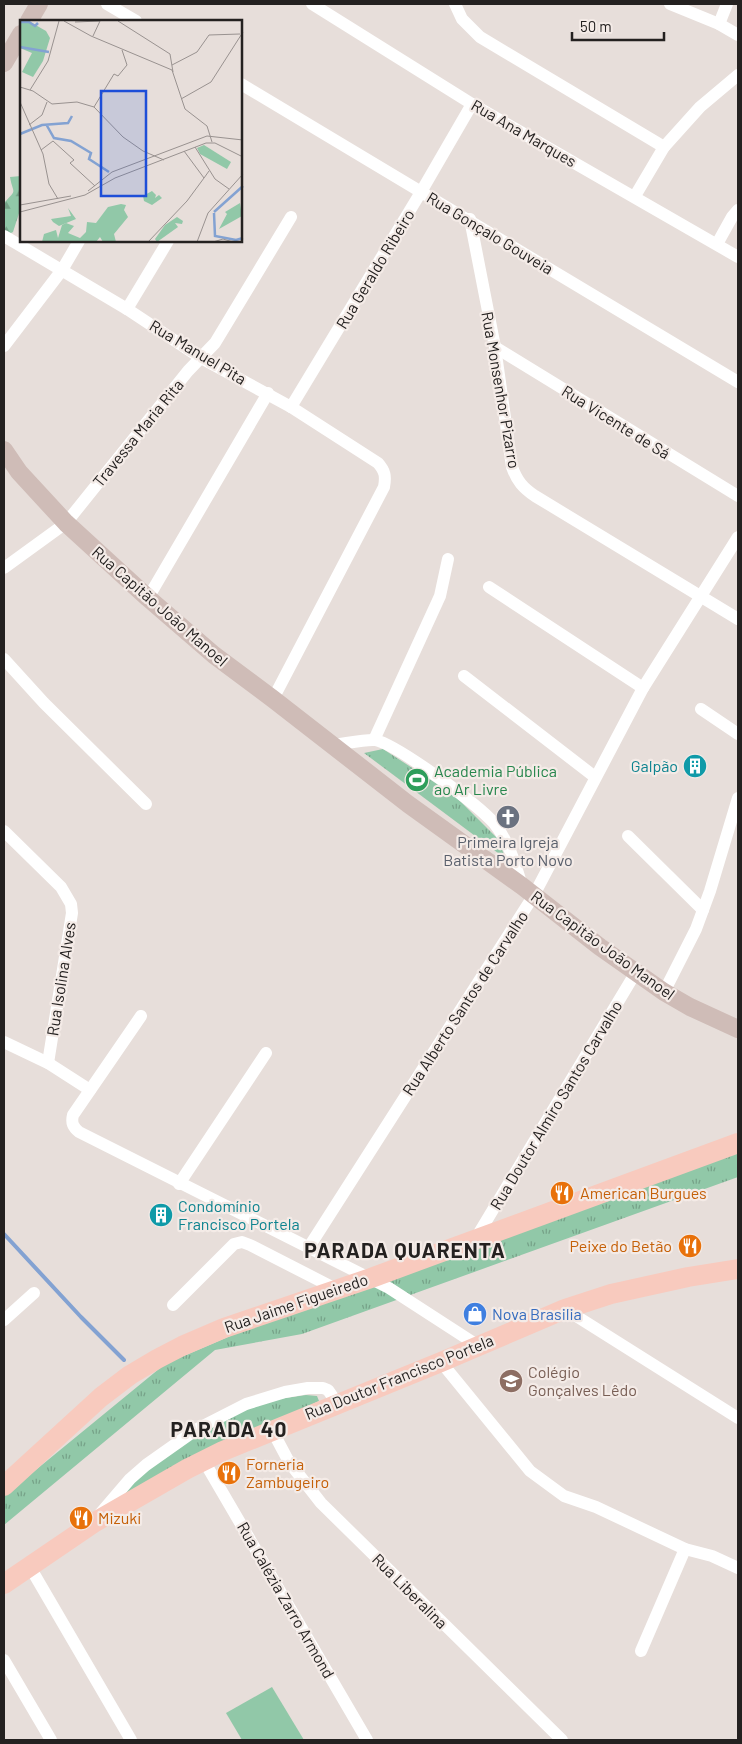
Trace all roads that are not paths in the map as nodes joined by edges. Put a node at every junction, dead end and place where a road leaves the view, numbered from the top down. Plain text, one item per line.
1 (39, 4) edge
2 (107, 4) edge
3 (312, 4) edge
4 (456, 4) edge
5 (468, 4) edge
6 (670, 4) edge
7 (727, 4) edge
8 (462, 19) junction
9 (30, 20) edge
10 (134, 20) edge
11 (719, 24) junction
12 (20, 35) edge
13 (738, 35) edge
14 (6, 56) edge
15 (738, 75) edge
16 (242, 85) edge
17 (472, 104) junction
18 (664, 147) junction
19 (421, 192) junction
20 (635, 196) junction
21 (738, 210) edge
22 (291, 217) dead end
23 (470, 219) junction
24 (4, 236) edge
25 (78, 242) edge
26 (167, 242) edge
27 (717, 244) junction
28 (738, 257) edge
29 (62, 270) junction
30 (127, 309) junction
31 (4, 346) edge
32 (494, 347) junction
33 (201, 358) junction
34 (738, 382) edge
35 (268, 393) junction
36 (292, 407) junction
37 (4, 450) edge
38 (738, 496) edge
39 (66, 523) junction
40 (738, 537) edge
41 (448, 559) dead end
42 (4, 568) edge
43 (489, 587) dead end
44 (701, 596) junction
45 (148, 598) junction
46 (738, 619) edge
47 (4, 659) edge
48 (464, 676) dead end
49 (643, 688) junction
50 (273, 699) junction
51 (701, 709) dead end
52 (738, 734) edge
53 (374, 740) junction
54 (333, 745) junction
55 (595, 777) junction
56 (738, 798) edge
57 (146, 804) dead end
58 (4, 831) edge
59 (628, 836) dead end
60 (528, 891) junction
61 (703, 910) junction
62 (636, 972) junction
63 (664, 992) junction
64 (141, 1016) dead end
65 (738, 1029) edge
66 (4, 1042) edge
67 (266, 1053) dead end
68 (48, 1063) junction
69 (90, 1090) junction
70 (738, 1143) edge
71 (179, 1184) junction
72 (476, 1238) junction
73 (308, 1247) junction
74 (738, 1269) edge
75 (371, 1278) junction
76 (336, 1289) junction
77 (34, 1293) dead end
78 (173, 1305) dead end
79 (565, 1308) junction
80 (4, 1320) edge
81 (477, 1345) junction
82 (441, 1362) junction
83 (337, 1403) junction
84 (738, 1418) edge
85 (272, 1430) junction
86 (204, 1461) junction
87 (4, 1486) edge
88 (95, 1522) junction
89 (685, 1550) junction
90 (30, 1567) junction
91 (738, 1568) edge
92 (4, 1584) edge
93 (641, 1651) dead end
94 (4, 1660) edge
95 (557, 1738) edge
96 (50, 1740) edge
97 (131, 1740) edge
98 (367, 1740) edge

1 - 9 main road
2 - 10 street
3 - 17 street, Rua Ana Marques
4 - 8 street
5 - 8 street
6 - 11 street
7 - 11 street
8 - 18 street
11 - 13 street
12 - 14 main road
15 - 18 street
16 - 19 street, Rua Gonçalo Gouveia
17 - 19 street, Rua Geraldo Ribeiro
17 - 20 street, Rua Ana Marques
18 - 20 street
19 - 23 street, Rua Gonçalo Gouveia
19 - 36 street, Rua Geraldo Ribeiro
20 - 27 street, Rua Ana Marques
21 - 27 street
22 - 33 street, Travessa Maria Rita
23 - 32 street, Rua Monsenhor Pizarro
23 - 34 street, Rua Gonçalo Gouveia
24 - 29 street, Rua Manuel Pita
25 - 29 street
26 - 30 street
27 - 28 street, Rua Ana Marques
29 - 30 street, Rua Manuel Pita
29 - 31 street
30 - 33 street, Rua Manuel Pita
32 - 38 street, Rua Vicente de Sá
32 - 44 street, Rua Monsenhor Pizarro
33 - 35 street, Rua Manuel Pita
33 - 39 street, Travessa Maria Rita
35 - 36 street, Rua Manuel Pita
35 - 45 street
36 - 50 street, Rua Manuel Pita
37 - 39 main road, Rua Capitão João Manoel
39 - 42 street, Travessa Maria Rita
39 - 45 main road, Rua Capitão João Manoel
40 - 44 street, Rua Alberto Santos de Carvalho
41 - 53 street
43 - 49 street
44 - 46 street, Rua Monsenhor Pizarro
44 - 49 street, Rua Alberto Santos de Carvalho
45 - 50 main road, Rua Capitão João Manoel
47 - 57 street
48 - 55 street
49 - 55 street, Rua Alberto Santos de Carvalho
50 - 54 main road, Rua Capitão João Manoel
51 - 52 street
53 - 54 street
53 - 60 street, Rua Capitão João Manoel
54 - 60 main road, Rua Capitão João Manoel
55 - 60 street, Rua Alberto Santos de Carvalho
56 - 61 street
58 - 68 street, Rua Isolina Alves
59 - 61 street
60 - 62 main road, Rua Capitão João Manoel
60 - 73 street, Rua Alberto Santos de Carvalho
61 - 63 street
62 - 63 main road, Rua Capitão João Manoel
62 - 72 street, Rua Doutor Almiro Santos Carvalho
63 - 65 main road, Rua Capitão João Manoel
64 - 69 street
66 - 68 street
67 - 71 street
68 - 69 street
69 - 71 street
70 - 72 main road, Rua Jaime Figueiredo
71 - 73 street
72 - 75 main road, Rua Jaime Figueiredo
73 - 75 street
74 - 79 main road, Rua Doutor Francisco Portela
75 - 76 main road, Rua Jaime Figueiredo
75 - 81 street
76 - 78 street
76 - 87 main road, Rua Jaime Figueiredo
77 - 80 street
79 - 81 main road, Rua Doutor Francisco Portela
79 - 84 street
81 - 82 main road, Rua Doutor Francisco Portela
82 - 83 main road, Rua Doutor Francisco Portela
82 - 89 street
83 - 85 main road, Rua Doutor Francisco Portela
83 - 88 street
85 - 86 main road, Rua Doutor Francisco Portela
85 - 95 street, Rua Liberalina
86 - 88 main road, Rua Doutor Francisco Portela
86 - 98 street, Rua Calézia Zarro Armond
88 - 90 main road, Rua Doutor Francisco Portela
89 - 91 street
89 - 93 street
90 - 92 main road, Rua Doutor Francisco Portela
90 - 97 street
94 - 96 street

